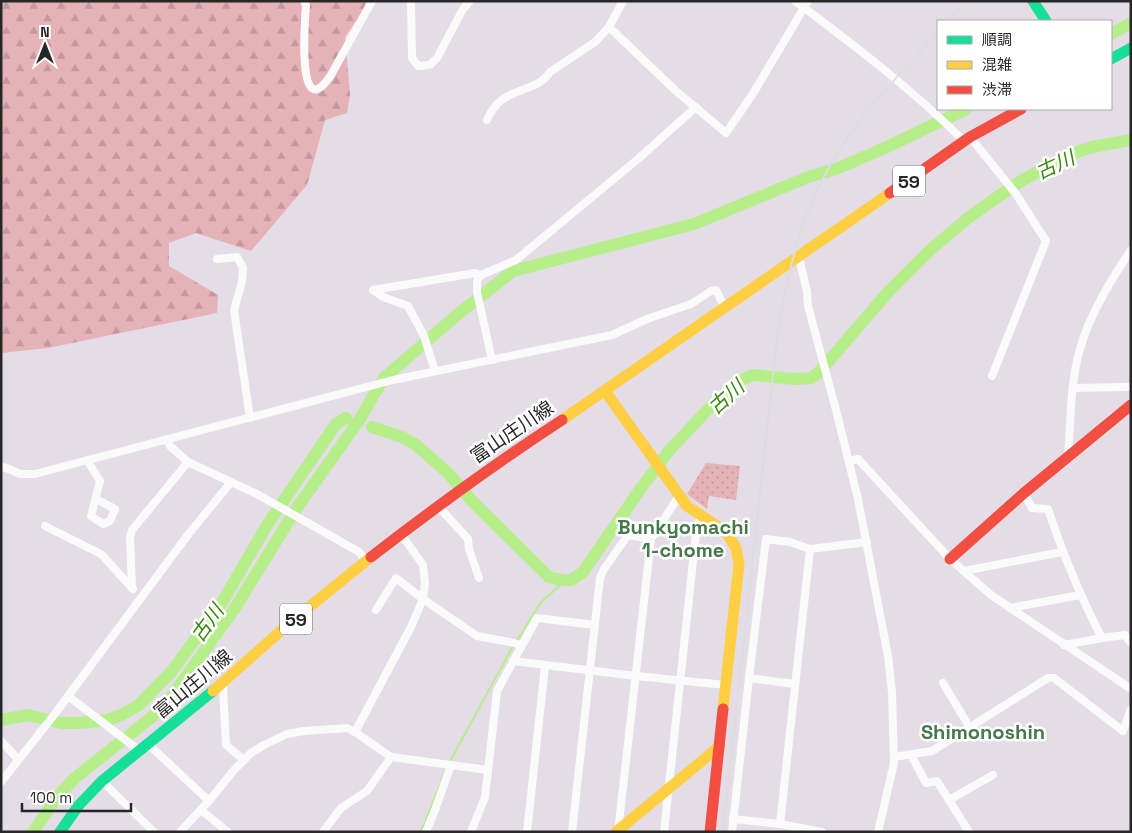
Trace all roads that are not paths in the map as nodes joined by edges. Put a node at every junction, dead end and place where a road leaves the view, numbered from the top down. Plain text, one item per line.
1 (304, 1) edge
2 (372, 1) edge
3 (411, 1) edge
4 (470, 1) edge
5 (623, 1) edge
6 (795, 1) edge
7 (1033, 1) edge
8 (806, 5) edge
9 (1045, 20) edge
10 (609, 27) junction
11 (1131, 48) edge
12 (1112, 58) edge
13 (696, 107) junction
14 (1019, 110) edge
15 (487, 120) dead end
16 (968, 139) junction
17 (1131, 250) edge
18 (799, 258) junction
19 (217, 259) dead end
20 (481, 276) junction
21 (725, 308) junction
22 (492, 360) junction
23 (435, 371) junction
24 (992, 376) dead end
25 (1131, 387) edge
26 (1073, 388) junction
27 (604, 391) junction
28 (1131, 405) edge
29 (250, 418) junction
30 (167, 439) junction
31 (1068, 456) junction
32 (87, 460) junction
33 (849, 461) junction
34 (188, 462) junction
35 (1, 468) edge
36 (231, 482) junction
37 (1024, 493) junction
38 (680, 496) junction
39 (96, 499) dead end
40 (438, 506) junction
41 (701, 516) junction
42 (45, 526) dead end
43 (401, 534) junction
44 (650, 538) junction
45 (867, 542) junction
46 (810, 549) junction
47 (1062, 552) junction
48 (950, 559) junction
49 (366, 561) junction
50 (964, 571) junction
51 (479, 578) dead end
52 (132, 588) junction
53 (1080, 595) junction
54 (142, 597) junction
55 (423, 599) junction
56 (1010, 608) junction
57 (376, 610) dead end
58 (595, 625) junction
59 (1102, 638) junction
60 (1131, 643) edge
61 (521, 645) junction
62 (1064, 645) junction
63 (513, 661) junction
64 (545, 666) junction
65 (590, 670) junction
66 (636, 676) junction
67 (749, 678) junction
68 (680, 680) junction
69 (943, 683) dead end
70 (220, 684) junction
71 (794, 684) junction
72 (726, 685) junction
73 (1131, 689) edge
74 (68, 696) junction
75 (1131, 709) edge
76 (970, 728) junction
77 (355, 732) junction
78 (1, 741) edge
79 (720, 746) junction
80 (144, 748) junction
81 (911, 755) junction
82 (894, 757) junction
83 (391, 758) junction
84 (18, 759) junction
85 (244, 760) junction
86 (451, 765) junction
87 (488, 770) junction
88 (993, 775) dead end
89 (102, 781) junction
90 (1, 782) edge
91 (668, 788) junction
92 (950, 800) junction
93 (209, 801) junction
94 (201, 810) junction
95 (733, 819) junction
96 (780, 824) junction
97 (617, 831) edge
98 (60, 832) edge
99 (154, 832) edge
100 (180, 832) edge
101 (228, 832) edge
102 (323, 832) edge
103 (426, 832) edge
104 (471, 832) edge
105 (527, 832) edge
106 (572, 832) edge
107 (664, 832) edge
108 (710, 832) edge
109 (732, 832) edge
110 (822, 832) edge
111 (878, 832) edge
112 (969, 832) edge

1 - 2 street
3 - 4 street
5 - 10 street
6 - 8 street
7 - 9 main road
8 - 13 street
8 - 16 street
10 - 13 street
10 - 15 street
11 - 12 main road
13 - 20 street
14 - 16 main road, 富山庄川線 / 59
16 - 18 main road, 富山庄川線 / 59
16 - 24 street
17 - 26 street
18 - 21 main road, 富山庄川線 / 59
18 - 33 street
19 - 29 street
20 - 22 street
20 - 23 street
21 - 22 street
21 - 27 main road, 富山庄川線 / 59
22 - 23 street
23 - 29 street
25 - 26 street
26 - 31 street
27 - 38 main road
27 - 40 main road, 富山庄川線 / 59
28 - 31 main road
29 - 30 street
30 - 32 street
30 - 34 street
31 - 37 main road
32 - 35 street
32 - 39 street
33 - 45 street
33 - 48 street
34 - 36 street
34 - 52 street
36 - 49 street
36 - 54 street
37 - 47 street
37 - 48 main road
38 - 41 main road
38 - 44 street
40 - 43 main road, 富山庄川線 / 59
40 - 51 street
41 - 68 street
41 - 72 main road
42 - 52 street
43 - 49 main road, 富山庄川線 / 59
43 - 55 street
44 - 58 street
44 - 66 street
45 - 46 street
45 - 82 street
46 - 67 street
46 - 71 street
47 - 50 street
47 - 53 street
48 - 50 street
49 - 70 main road, 富山庄川線 / 59
50 - 56 street
52 - 54 street
53 - 56 street
53 - 59 street
54 - 74 street
55 - 57 street
55 - 61 street
55 - 77 street
56 - 62 street
58 - 61 street
58 - 65 street
59 - 60 street
59 - 62 street
61 - 63 street
62 - 73 street
63 - 64 street
63 - 87 street
64 - 65 street
64 - 105 street
65 - 66 street
65 - 106 street
66 - 68 street
66 - 97 street
67 - 71 street
67 - 95 street
68 - 72 street
68 - 91 street
69 - 76 street
70 - 80 main road, 富山庄川線 / 59
70 - 85 street
71 - 96 street
72 - 79 main road
74 - 80 street
74 - 84 street
75 - 76 street
76 - 81 street
77 - 83 street
77 - 85 street
78 - 84 street
79 - 91 main road
79 - 108 main road
80 - 89 main road, 富山庄川線 / 59
80 - 93 street
81 - 82 street
81 - 92 street
82 - 111 street
83 - 86 street
83 - 102 street
84 - 90 street
85 - 93 street
86 - 87 street
86 - 103 street
87 - 104 street
88 - 92 street
89 - 98 main road, 富山庄川線 / 59
89 - 99 street
91 - 97 main road
91 - 107 street
92 - 112 street
93 - 94 street
94 - 100 street
94 - 101 street
95 - 96 street
95 - 109 street
96 - 110 street

